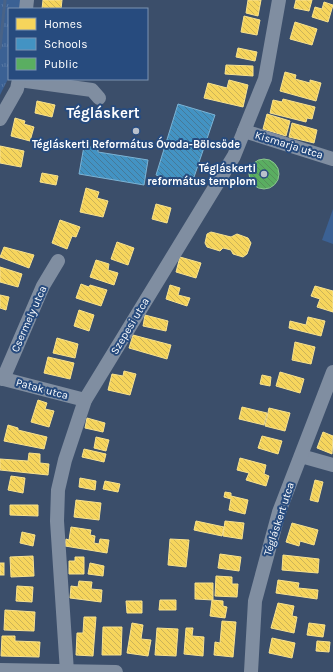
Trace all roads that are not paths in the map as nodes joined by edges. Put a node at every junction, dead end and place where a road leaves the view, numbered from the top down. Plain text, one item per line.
1 (279, 0) edge
2 (19, 80) edge
3 (26, 80) edge
4 (99, 98) dead end
5 (0, 119) edge
6 (244, 131) junction
7 (333, 158) edge
8 (58, 260) dead end
9 (333, 372) edge
10 (1, 378) edge
11 (85, 400) junction
12 (301, 456) junction
13 (333, 465) edge
14 (0, 670) edge
15 (67, 671) edge
16 (116, 672) edge
17 (251, 672) edge

1 - 6 street, Szepesi utca
2 - 5 street
3 - 4 street
6 - 7 street, Kismarja utca
6 - 11 street, Szepesi utca
8 - 10 street, Csermely utca
9 - 12 street, Tégláskert utca
10 - 11 street, Patak utca
11 - 15 street, Szepesi utca
12 - 13 street
12 - 17 street, Tégláskert utca
14 - 15 street
15 - 16 street

